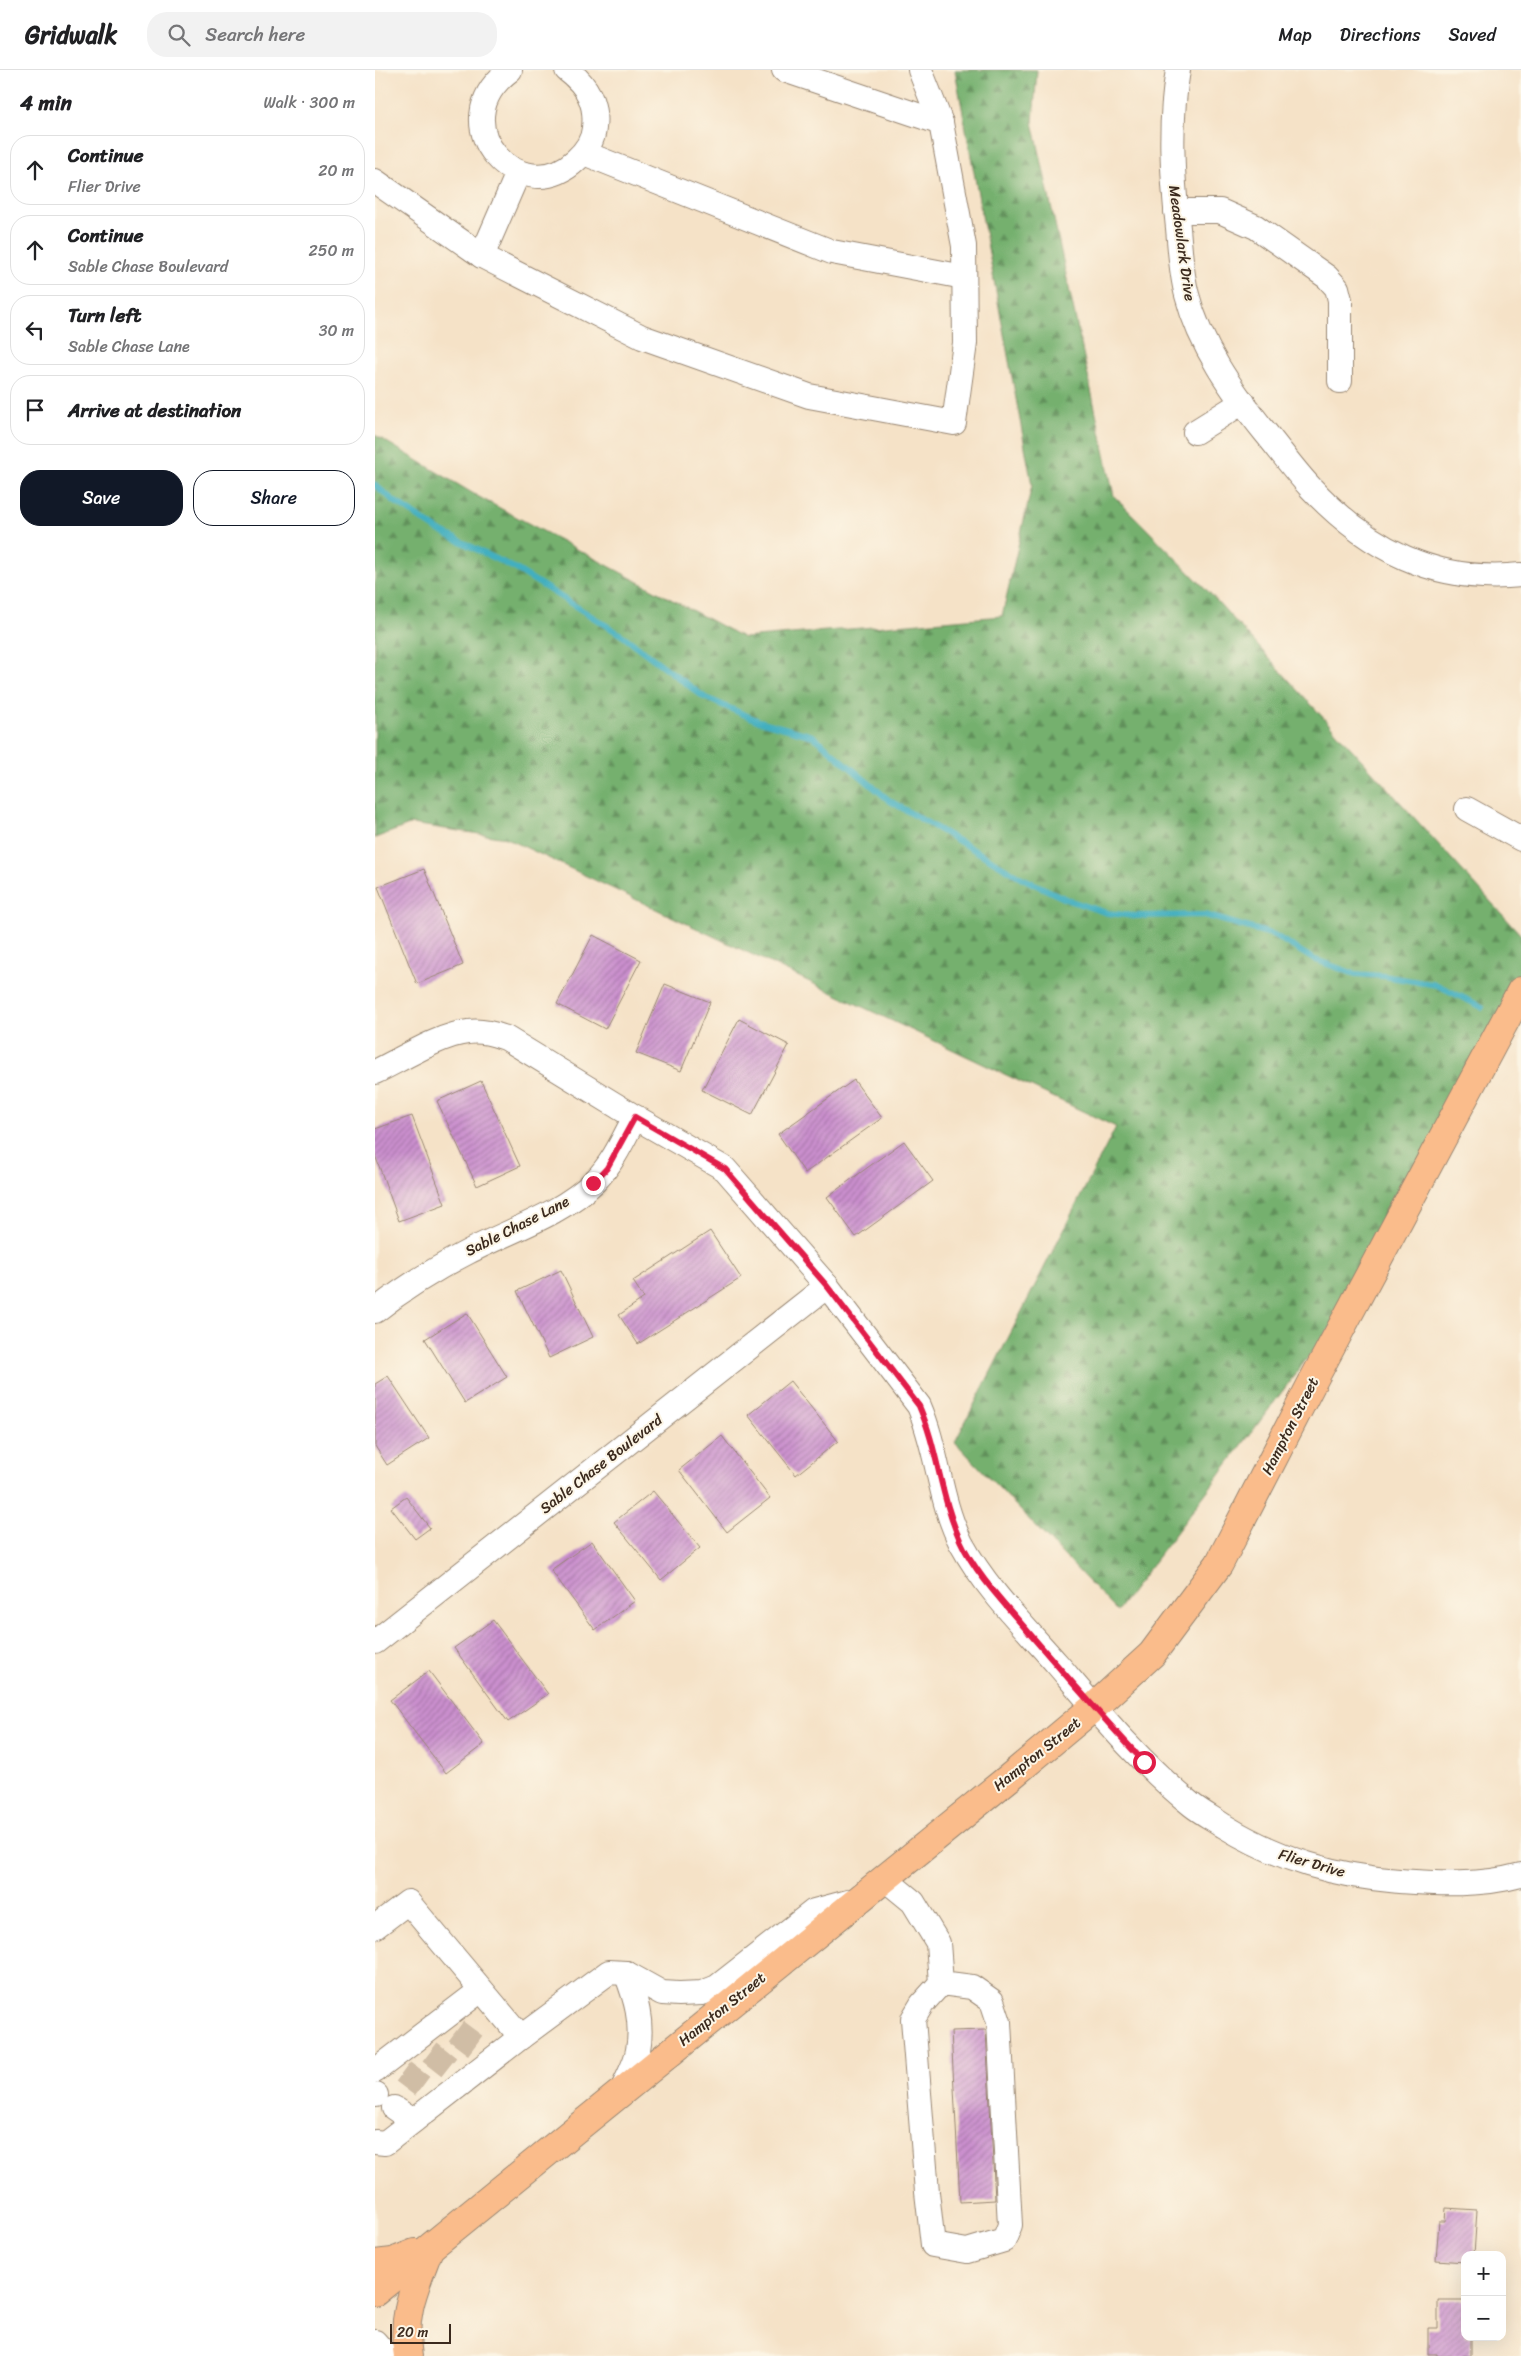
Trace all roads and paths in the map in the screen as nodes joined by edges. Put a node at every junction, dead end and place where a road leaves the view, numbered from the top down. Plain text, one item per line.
1 (510, 70) edge
2 (567, 70) edge
3 (784, 70) edge
4 (920, 70) edge
5 (1178, 70) edge
6 (941, 123) junction
7 (584, 152) junction
8 (518, 172) junction
9 (375, 180) edge
10 (1176, 211) junction
11 (482, 256) junction
12 (964, 277) junction
13 (1340, 380) dead end
14 (1243, 402) junction
15 (1195, 432) dead end
16 (1521, 575) edge
17 (1467, 809) dead end
18 (1521, 839) edge
19 (1521, 991) edge
20 (375, 1072) edge
21 (635, 1117) junction
22 (827, 1286) junction
23 (375, 1311) edge
24 (375, 1642) edge
25 (1094, 1708) junction
26 (1521, 1875) edge
27 (885, 1879) junction
28 (861, 1899) junction
29 (375, 1928) edge
30 (626, 1973) junction
31 (941, 1983) junction
32 (481, 1990) junction
33 (521, 2037) junction
34 (389, 2068) edge
35 (621, 2091) junction
36 (390, 2105) edge
37 (375, 2142) edge
38 (430, 2248) junction
39 (375, 2264) edge
40 (375, 2292) edge
41 (375, 2342) edge
42 (387, 2356) edge
43 (408, 2356) edge

1 - 8 street
2 - 7 street
3 - 6 street
4 - 6 street
5 - 10 street, Meadowlark Drive
6 - 12 street
7 - 8 street
7 - 12 street
8 - 11 street
9 - 11 street
10 - 13 street
10 - 14 street, Meadowlark Drive
11 - 12 street
14 - 15 street
14 - 16 street, Meadowlark Drive
17 - 18 street
19 - 25 main road, Hampton Street
20 - 21 street
21 - 22 street
21 - 23 street, Sable Chase Lane
22 - 24 street, Sable Chase Boulevard
22 - 25 street
25 - 26 street, Flier Drive
25 - 27 main road, Hampton Street
27 - 28 main road, Hampton Street
27 - 31 street
28 - 30 street
28 - 35 main road, Hampton Street
29 - 32 street
30 - 33 street
30 - 35 street
31 - 31 street
32 - 33 street
32 - 34 street
33 - 36 street
35 - 38 main road, Hampton Street
36 - 37 street
38 - 39 main road
38 - 40 main road, Hampton Street
38 - 43 main road
41 - 42 street

